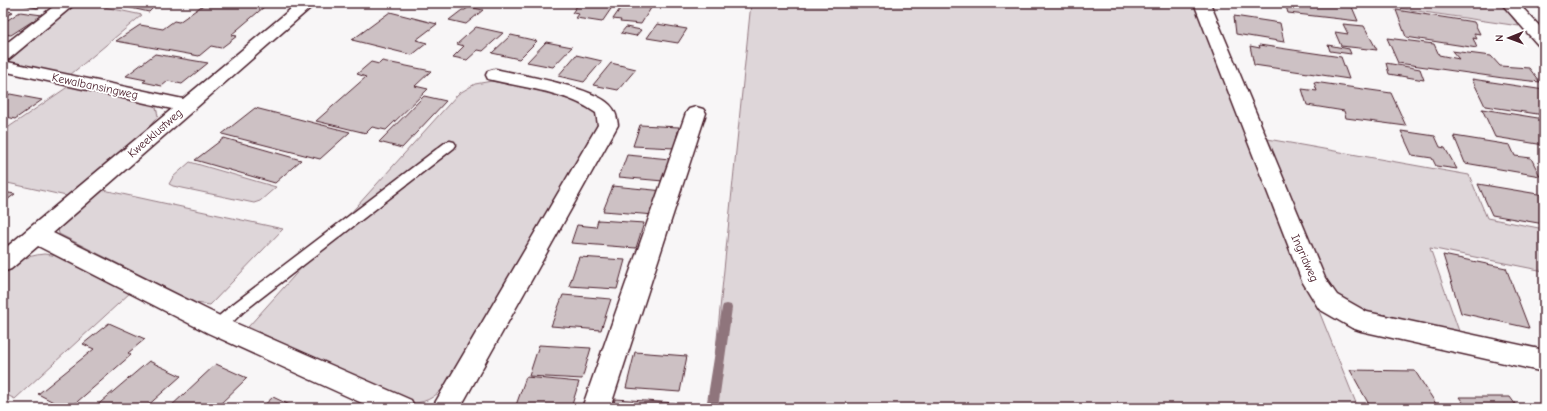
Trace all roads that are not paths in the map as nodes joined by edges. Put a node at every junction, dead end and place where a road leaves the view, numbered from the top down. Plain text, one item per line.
1 (68, 3) edge
2 (308, 3) edge
3 (1202, 3) edge
4 (1509, 3) edge
5 (1544, 41) edge
6 (3, 55) edge
7 (3, 66) edge
8 (495, 74) dead end
9 (187, 106) junction
10 (696, 113) dead end
11 (450, 145) dead end
12 (36, 235) junction
13 (3, 263) edge
14 (217, 326) junction
15 (1544, 360) edge
16 (401, 408) edge
17 (446, 408) edge
18 (596, 408) edge

1 - 6 street
2 - 9 street, Kweeklustweg
3 - 15 street, Ingridweg
4 - 5 street
7 - 9 street, Kewalbansingweg
8 - 17 street
9 - 12 street, Kweeklustweg
10 - 18 street
11 - 14 lane
12 - 13 street, Kweeklustweg
12 - 14 street
14 - 16 street

